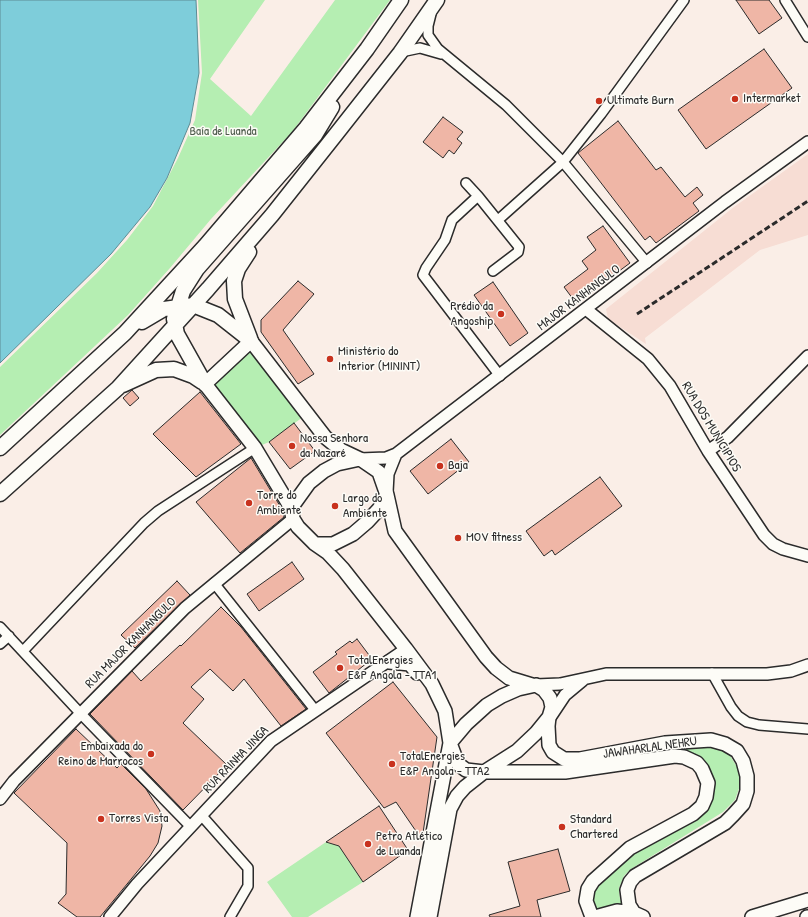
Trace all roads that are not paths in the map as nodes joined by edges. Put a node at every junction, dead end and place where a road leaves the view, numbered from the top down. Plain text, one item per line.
1 (401, 0) edge
2 (684, 0) edge
3 (785, 0) edge
4 (435, 4) edge
5 (808, 37) edge
6 (367, 49) junction
7 (400, 53) junction
8 (444, 55) junction
9 (808, 142) edge
10 (563, 162) junction
11 (466, 183) dead end
12 (478, 196) junction
13 (272, 215) junction
14 (498, 220) junction
15 (647, 263) junction
16 (492, 271) dead end
17 (193, 305) junction
18 (178, 306) junction
19 (587, 310) junction
20 (174, 325) junction
21 (125, 333) junction
22 (251, 341) junction
23 (808, 356) edge
24 (500, 376) junction
25 (205, 384) junction
26 (118, 388) junction
27 (0, 448) edge
28 (255, 448) junction
29 (708, 451) junction
30 (396, 454) junction
31 (360, 459) junction
32 (0, 494) edge
33 (387, 496) junction
34 (292, 514) junction
35 (315, 544) junction
36 (808, 556) edge
37 (214, 583) junction
38 (0, 627) edge
39 (9, 636) junction
40 (0, 644) edge
41 (406, 649) junction
42 (23, 651) junction
43 (389, 662) junction
44 (808, 665) edge
45 (712, 673) junction
46 (587, 678) junction
47 (536, 686) junction
48 (315, 710) junction
49 (80, 714) junction
50 (549, 718) junction
51 (808, 729) edge
52 (450, 742) junction
53 (484, 772) junction
54 (0, 799) edge
55 (437, 812) junction
56 (202, 816) junction
57 (191, 827) junction
58 (808, 900) edge
59 (638, 915) edge
60 (110, 917) edge
61 (230, 917) edge
62 (417, 917) edge
63 (430, 917) edge
64 (593, 917) edge
65 (752, 917) edge

1 - 6 main road
2 - 10 street
3 - 5 street
4 - 7 main road
4 - 8 street
6 - 18 main road
6 - 21 main road
7 - 8 street
7 - 13 main road
8 - 10 street
9 - 15 street, MAJOR KANHANGULO
10 - 14 street
10 - 15 street
11 - 12 street
12 - 14 street
12 - 24 street
13 - 17 main road
13 - 22 main road
14 - 16 street
15 - 19 street, MAJOR KANHANGULO
17 - 18 main road
17 - 20 main road
17 - 22 main road
18 - 20 main road
18 - 21 main road
19 - 24 street, MAJOR KANHANGULO
19 - 29 street, RUA DOS MUNICIPIOS
20 - 25 main road
20 - 26 main road
21 - 27 main road
22 - 25 main road
22 - 31 main road
23 - 29 street
24 - 30 street, MAJOR KANHANGULO
25 - 26 main road
25 - 28 main road
26 - 32 main road
28 - 34 main road
28 - 42 street
29 - 36 street, RUA DOS MUNICIPIOS
30 - 31 street, MAJOR KANHANGULO
30 - 33 street
31 - 33 main road
31 - 34 main road
33 - 35 main road
33 - 47 main road
34 - 35 main road
34 - 37 street, RUA MAJOR KANHANGULO
35 - 41 main road
37 - 48 street
37 - 49 street, RUA MAJOR KANHANGULO
38 - 39 street
39 - 40 street
39 - 42 street
41 - 43 street, RUA RAINHA JINGA
41 - 52 main road
42 - 49 street
43 - 48 street, RUA RAINHA JINGA
43 - 55 main road
44 - 45 street
45 - 46 street
45 - 51 street
46 - 47 street
46 - 50 street
47 - 50 main road
47 - 52 main road
48 - 56 street, RUA RAINHA JINGA
49 - 54 street, RUA MAJOR KANHANGULO
49 - 57 street
50 - 53 main road
50 - 59 main road, JAWAHARLAL NEHRU
52 - 53 main road, JAWAHARLAL NEHRU
52 - 55 main road
53 - 63 main road
53 - 64 main road, JAWAHARLAL NEHRU
55 - 62 main road
56 - 57 street, RUA RAINHA JINGA
56 - 61 street
57 - 60 street, RUA RAINHA JINGA
58 - 65 main road
59 - 64 main road

